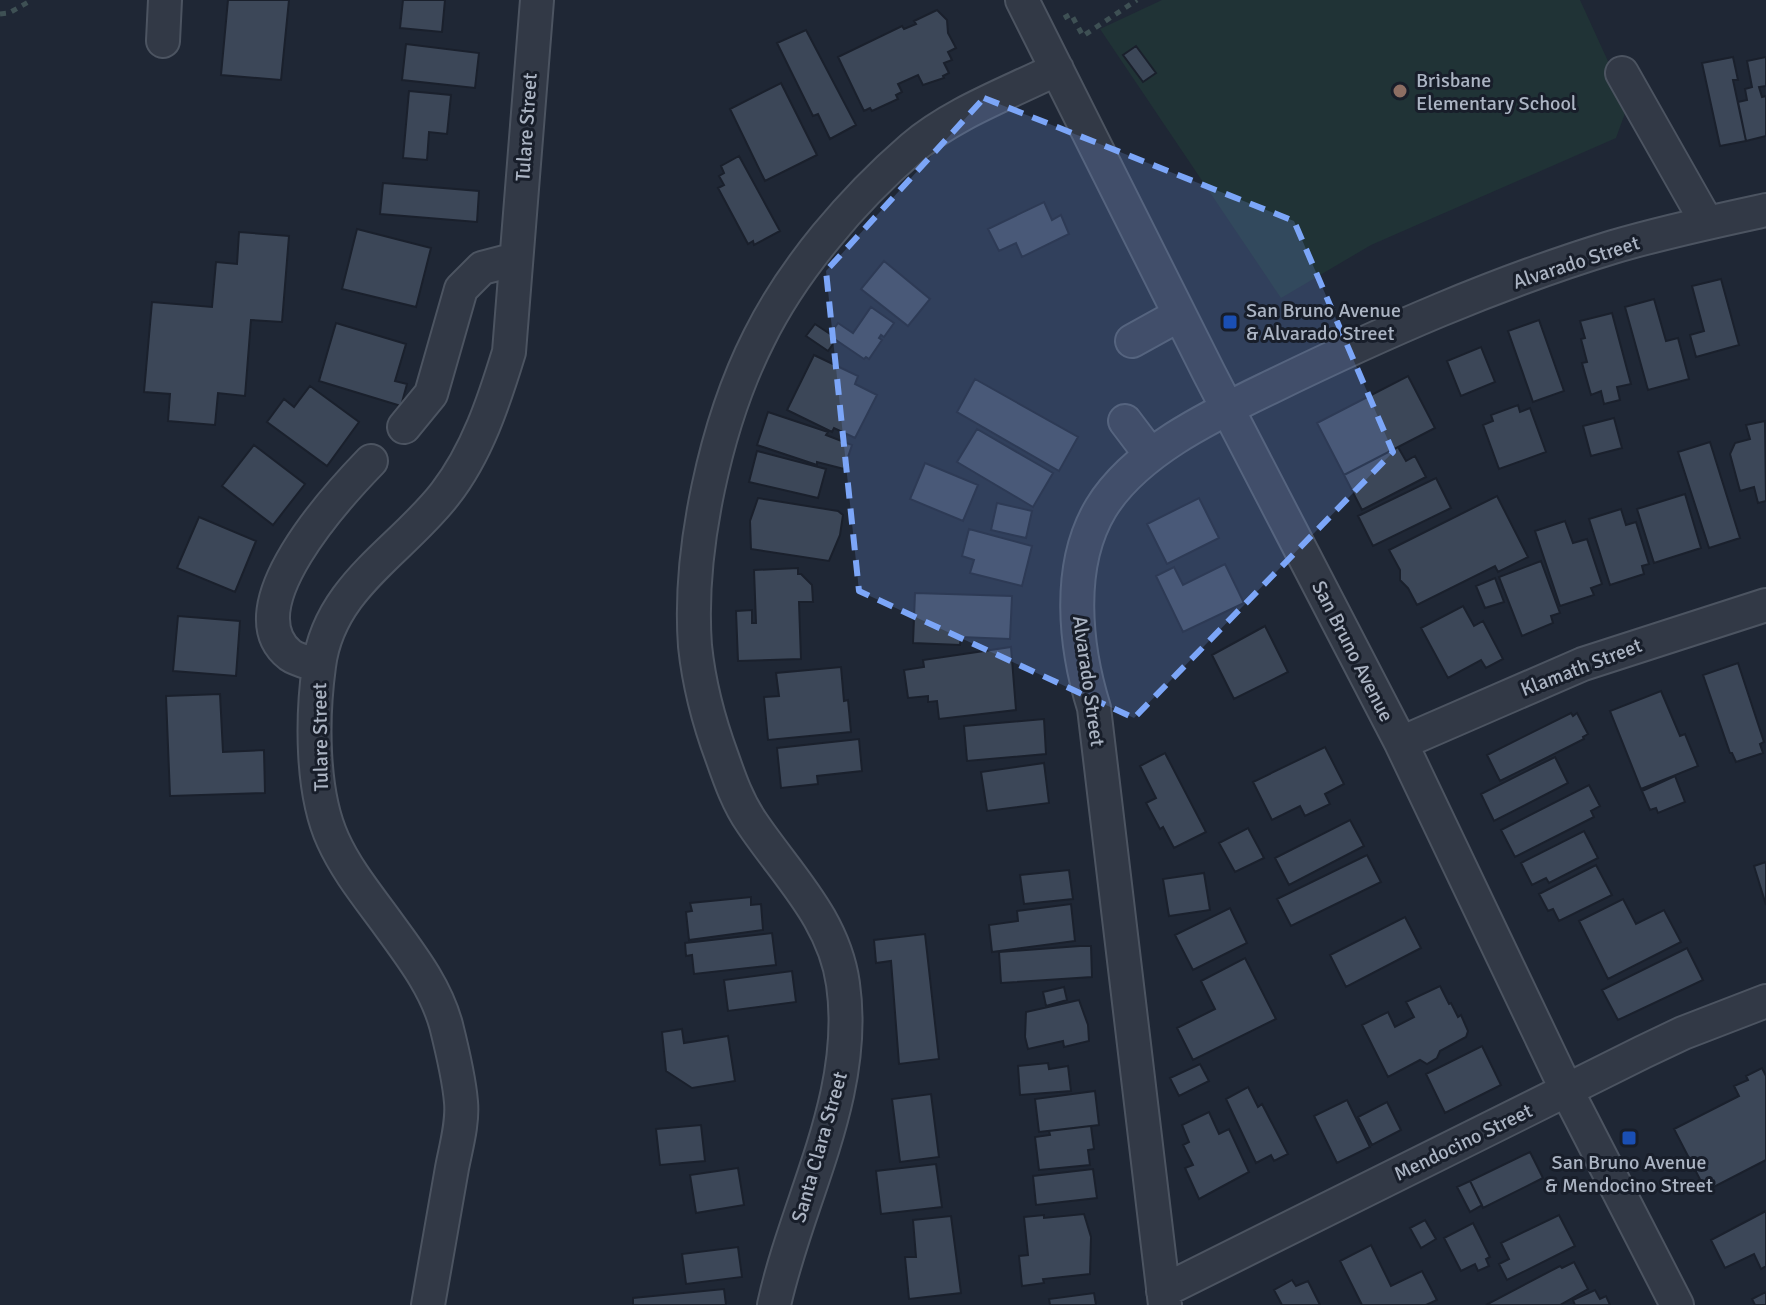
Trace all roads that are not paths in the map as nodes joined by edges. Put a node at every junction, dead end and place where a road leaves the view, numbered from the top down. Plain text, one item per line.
1 (165, 0) edge
2 (537, 0) edge
3 (1022, 0) edge
4 (163, 41) dead end
5 (1057, 69) junction
6 (1622, 73) dead end
7 (1766, 210) edge
8 (1707, 223) junction
9 (516, 259) junction
10 (1179, 315) junction
11 (1132, 341) dead end
12 (1227, 409) junction
13 (1125, 421) dead end
14 (404, 427) dead end
15 (1150, 454) junction
16 (371, 461) dead end
17 (1766, 605) edge
18 (319, 666) junction
19 (1401, 743) junction
20 (1766, 1001) edge
21 (1567, 1091) junction
22 (1164, 1298) edge
23 (428, 1305) edge
24 (774, 1305) edge
25 (1677, 1305) edge

1 - 4 street
2 - 9 street, Tulare Street
3 - 5 street, San Bruno Avenue
5 - 10 street, San Bruno Avenue
5 - 24 street, Santa Clara Street
6 - 8 street
7 - 8 street, Alvarado Street
8 - 12 street, Alvarado Street
9 - 14 street
9 - 18 street, Tulare Street
10 - 11 street
10 - 12 street, San Bruno Avenue
12 - 15 street, Alvarado Street
12 - 19 street, San Bruno Avenue
13 - 15 street
15 - 22 street, Alvarado Street
16 - 18 street
17 - 19 street, Klamath Street
18 - 23 street, Tulare Street
19 - 21 street, San Bruno Avenue
20 - 21 street, Mendocino Street
21 - 22 street, Mendocino Street
21 - 25 street, San Bruno Avenue

